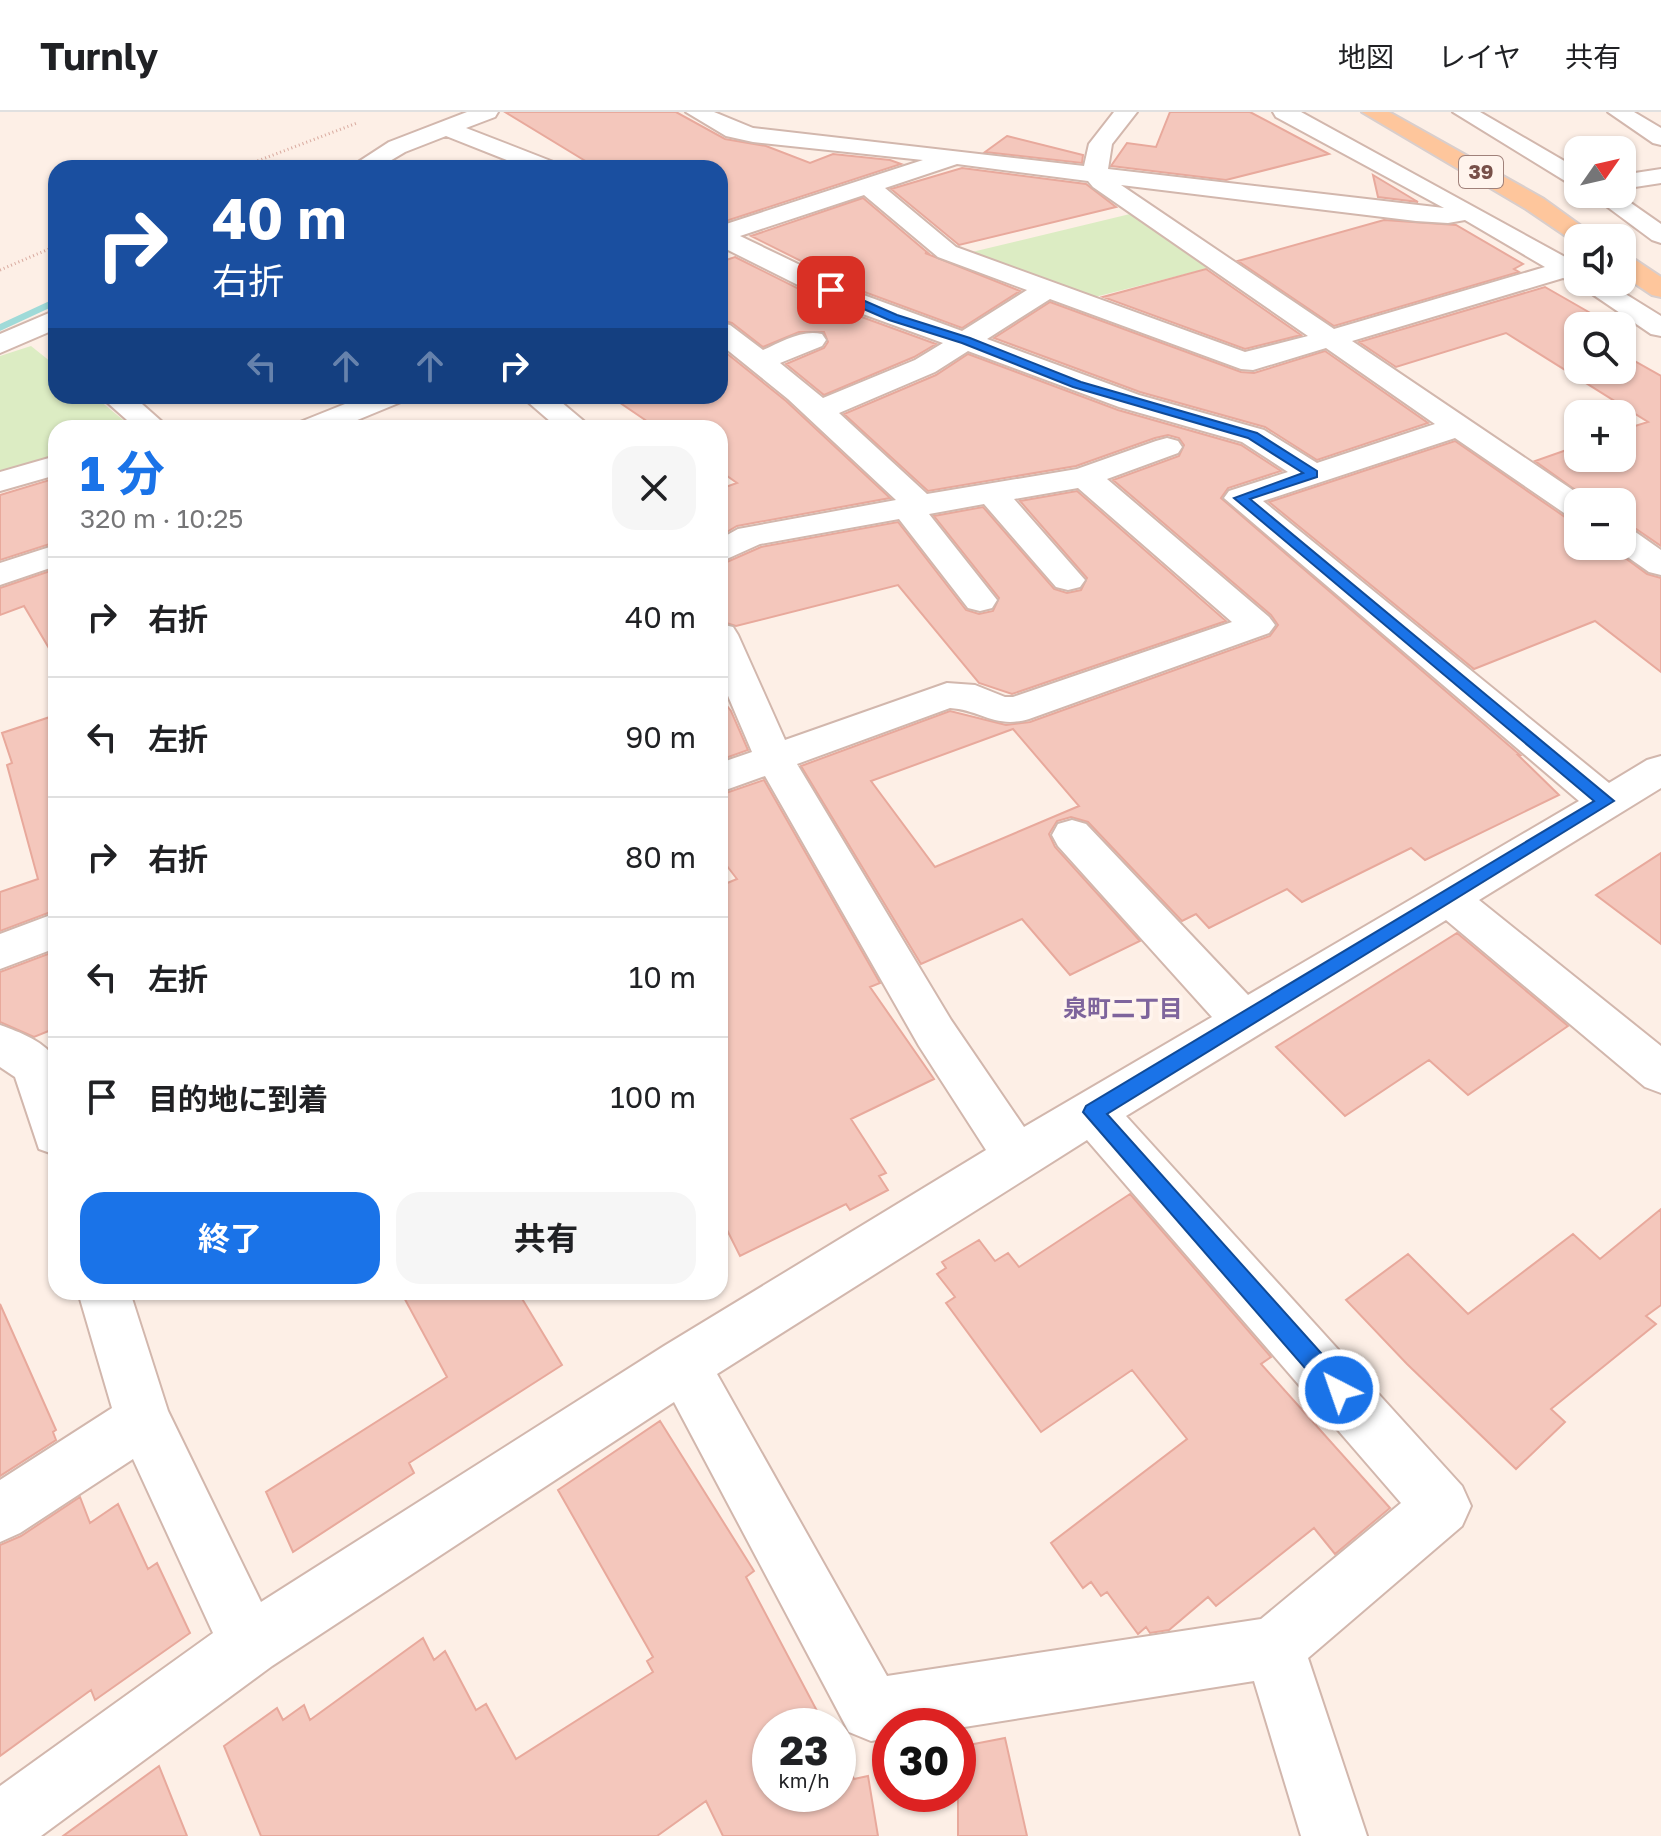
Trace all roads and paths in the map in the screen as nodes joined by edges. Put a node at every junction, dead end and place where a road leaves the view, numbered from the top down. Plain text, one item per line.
1 (487, 112) edge
2 (697, 112) edge
3 (1126, 112) edge
4 (1284, 112) edge
5 (1373, 112) edge
6 (1464, 112) edge
7 (1619, 112) edge
8 (366, 120) dead end
9 (446, 128) junction
10 (1661, 138) edge
11 (956, 157) junction
12 (260, 160) edge
13 (375, 160) edge
14 (528, 160) edge
15 (1564, 171) edge
16 (1096, 174) junction
17 (1661, 176) edge
18 (1636, 180) edge
19 (868, 186) junction
20 (1622, 208) edge
21 (1469, 212) junction
22 (1564, 224) edge
23 (728, 232) edge
24 (1661, 235) edge
25 (728, 239) edge
26 (48, 249) edge
27 (1564, 267) edge
28 (0, 270) edge
29 (1636, 272) edge
30 (1564, 279) edge
31 (1661, 289) edge
32 (1046, 290) junction
33 (1611, 296) edge
34 (48, 322) edge
35 (1661, 328) edge
36 (29, 331) junction
37 (728, 337) edge
38 (1331, 338) junction
39 (812, 340) dead end
40 (966, 341) junction
41 (0, 345) edge
42 (48, 345) edge
43 (762, 360) junction
44 (125, 404) edge
45 (371, 404) edge
46 (546, 404) edge
47 (820, 410) junction
48 (144, 420) edge
49 (331, 420) edge
50 (567, 420) edge
51 (1457, 427) junction
52 (1167, 447) dead end
53 (48, 467) edge
54 (1313, 474) junction
55 (1084, 477) junction
56 (0, 482) edge
57 (992, 493) junction
58 (1564, 499) edge
59 (914, 507) junction
60 (728, 548) edge
61 (1636, 548) edge
62 (48, 558) edge
63 (1661, 565) edge
64 (0, 575) edge
65 (1068, 580) dead end
66 (980, 600) dead end
67 (728, 653) edge
68 (773, 757) junction
69 (1661, 770) edge
70 (728, 775) edge
71 (1605, 801) junction
72 (1072, 835) dead end
73 (1447, 897) junction
74 (48, 933) edge
75 (0, 952) edge
76 (1244, 1021) junction
77 (0, 1044) edge
78 (1661, 1073) edge
79 (48, 1108) edge
80 (1093, 1112) junction
81 (1017, 1157) junction
82 (106, 1300) edge
83 (683, 1365) junction
84 (143, 1420) junction
85 (0, 1513) edge
86 (250, 1644) junction
87 (1274, 1647) junction
88 (0, 1826) edge
89 (1334, 1836) edge

1 - 9 street
2 - 11 street
3 - 16 street
4 - 21 street
5 - 22 main road, 39
6 - 15 street
7 - 10 street
8 - 12 path
9 - 13 street
9 - 14 street
11 - 16 street
11 - 19 street
16 - 21 street
16 - 38 street
17 - 18 street
19 - 23 street
19 - 32 street
20 - 24 street
21 - 27 street
25 - 40 street
26 - 28 path
29 - 31 main road
30 - 38 street
32 - 38 street
32 - 40 street
33 - 35 street
34 - 36 street
36 - 41 street
36 - 42 street
37 - 43 street
38 - 51 street
39 - 43 street
40 - 47 street
40 - 54 street
43 - 47 street
44 - 48 street
45 - 49 street
46 - 50 street
47 - 59 street
51 - 54 street
51 - 58 street
52 - 55 street
53 - 56 street
54 - 71 street
55 - 57 street
55 - 68 street
57 - 59 street
57 - 65 street
59 - 60 street
59 - 66 street
61 - 63 street
62 - 64 street
67 - 68 street
68 - 70 street
68 - 81 street
69 - 71 street
71 - 73 street
72 - 76 street
73 - 76 street
73 - 78 street
74 - 75 street
76 - 80 street
77 - 79 street
80 - 81 street
80 - 87 street
81 - 83 street
82 - 84 street
83 - 86 street
83 - 87 street
84 - 85 street
84 - 86 street
86 - 88 street
87 - 89 street

